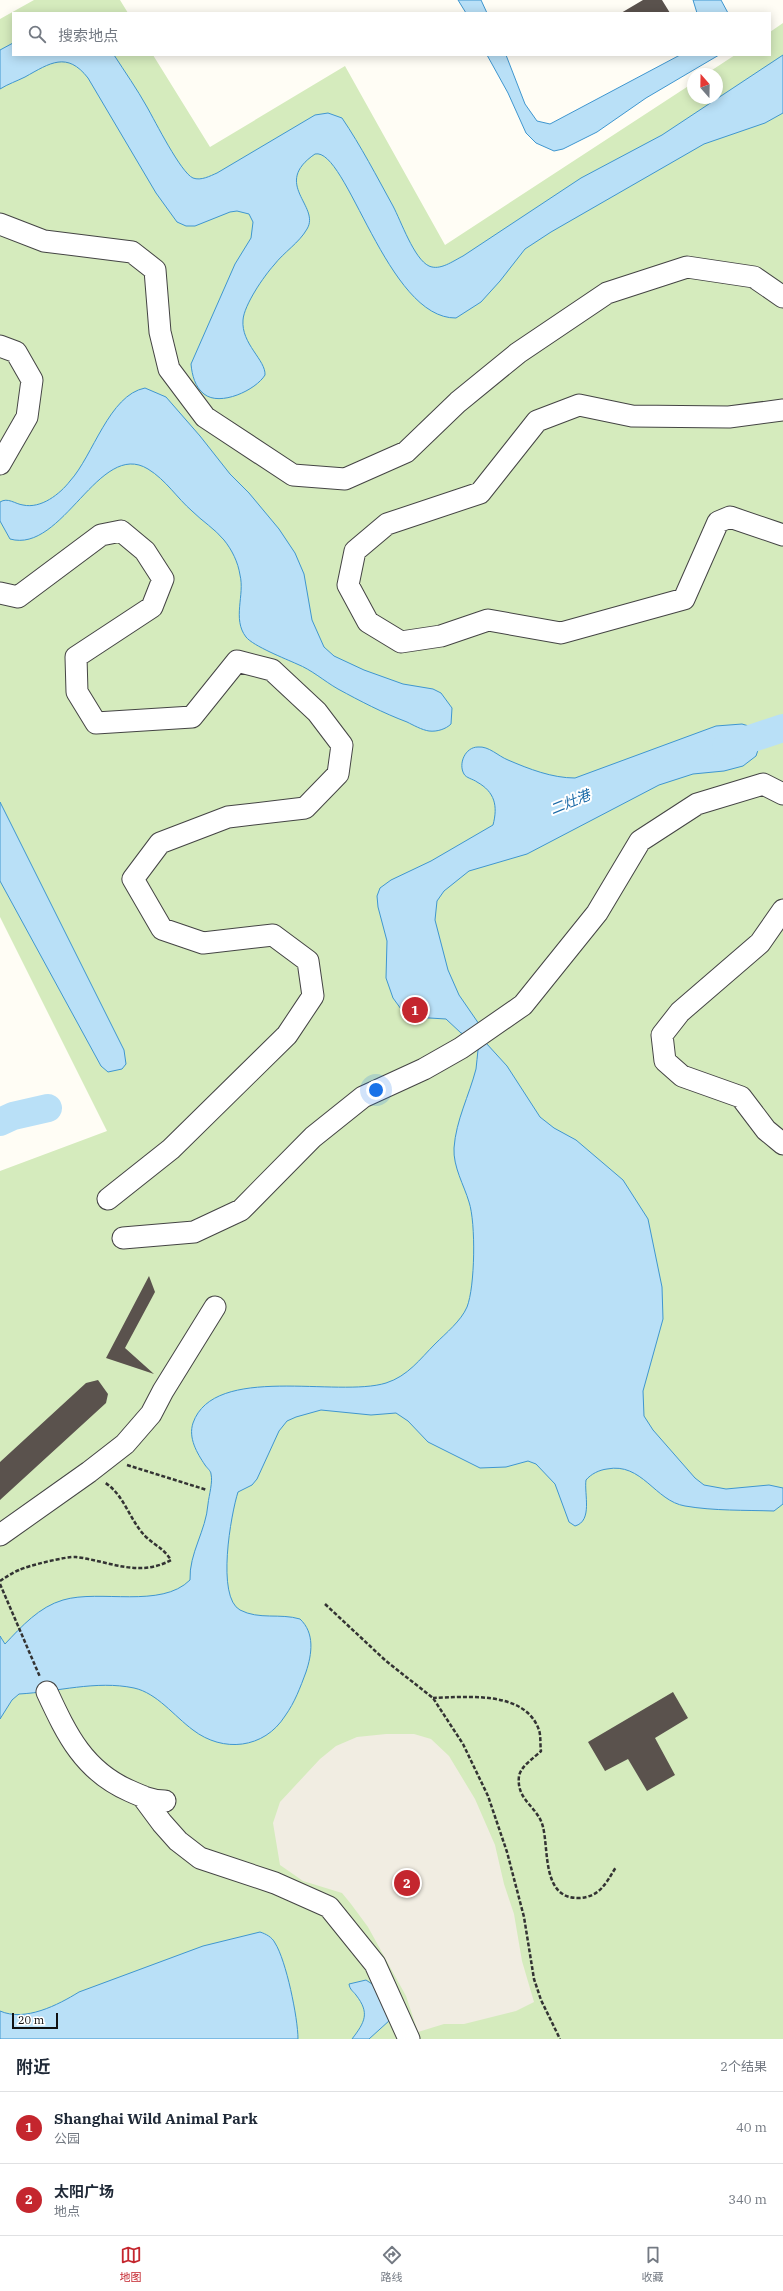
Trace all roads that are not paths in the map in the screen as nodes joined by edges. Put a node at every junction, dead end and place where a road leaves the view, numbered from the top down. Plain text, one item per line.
1 (0, 224) edge
2 (783, 297) edge
3 (0, 346) edge
4 (783, 410) edge
5 (0, 464) edge
6 (783, 536) edge
7 (0, 593) edge
8 (783, 794) edge
9 (783, 910) edge
10 (783, 1144) edge
11 (108, 1199) dead end
12 (123, 1238) dead end
13 (215, 1307) dead end
14 (0, 1535) edge
15 (47, 1692) road end
16 (142, 1796) junction
17 (165, 1802) dead end
18 (409, 2039) edge

1 - 2 lane
3 - 5 lane
4 - 6 lane
7 - 11 lane
8 - 12 lane
9 - 10 lane
13 - 14 lane
15 - 16 lane
16 - 17 lane
16 - 18 lane

